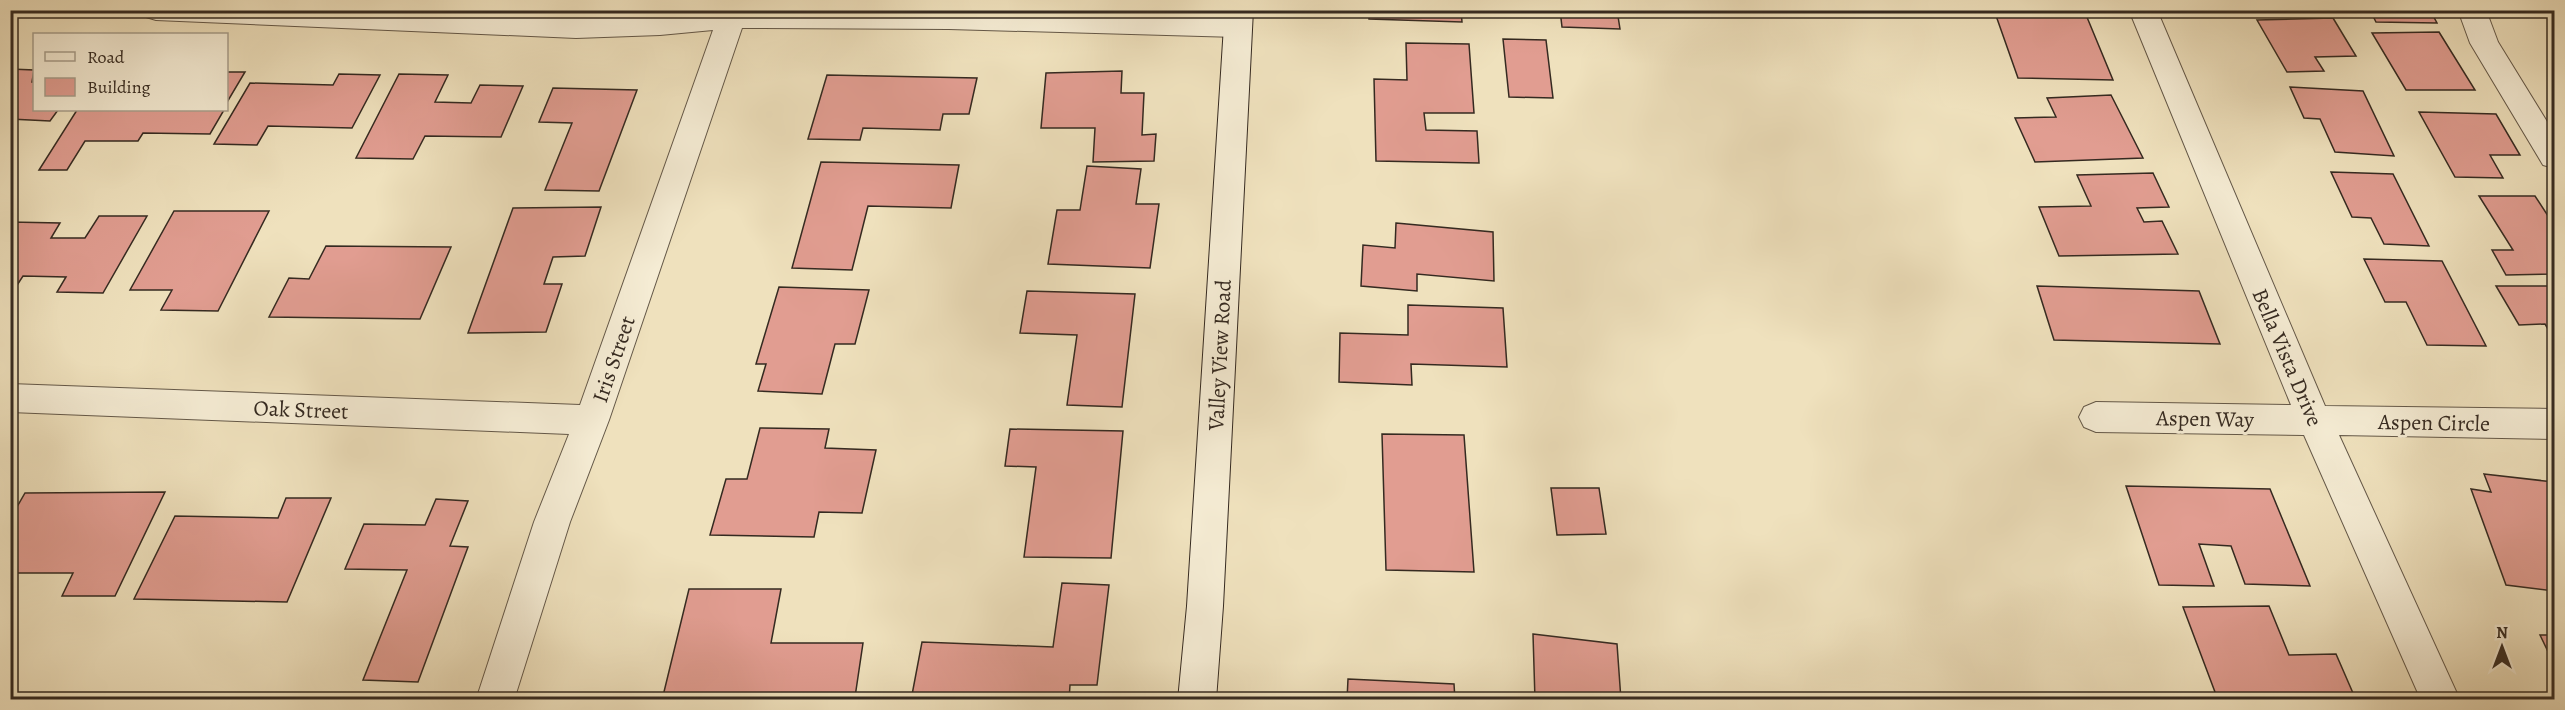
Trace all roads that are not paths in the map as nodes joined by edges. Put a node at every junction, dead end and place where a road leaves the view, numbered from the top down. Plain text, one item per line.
1 (156, 10) edge
2 (2143, 10) edge
3 (2472, 10) edge
4 (734, 14) edge
5 (598, 19) edge
6 (1238, 19) edge
7 (2554, 157) edge
8 (10, 398) edge
9 (2096, 417) dead end
10 (2314, 419) junction
11 (592, 420) junction
12 (2554, 424) edge
13 (495, 699) edge
14 (1197, 699) edge
15 (2441, 699) edge

1 - 5 street
2 - 10 street, Bella Vista Drive
3 - 7 street
4 - 5 street
4 - 6 street
4 - 11 street, Iris Street
6 - 14 street, Valley View Road
8 - 11 street, Oak Street
9 - 10 street, Aspen Way
10 - 12 street, Aspen Circle
10 - 15 street, Bella Vista Drive
11 - 13 street, Iris Street

